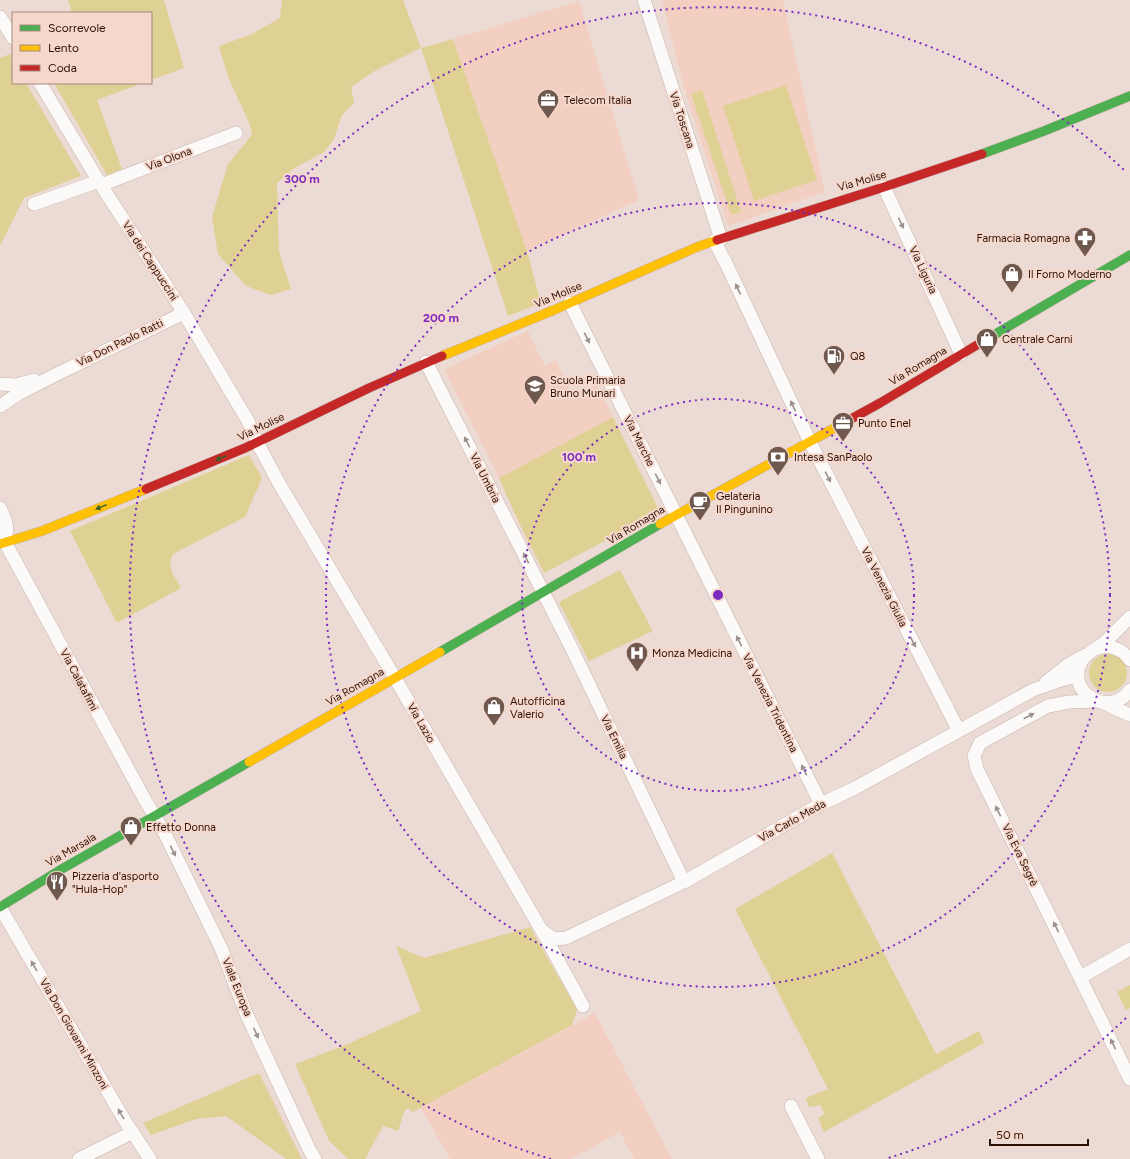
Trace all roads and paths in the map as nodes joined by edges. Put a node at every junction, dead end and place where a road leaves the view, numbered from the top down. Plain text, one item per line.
1 (644, 0) edge
2 (0, 17) edge
3 (12, 36) edge
4 (41, 84) edge
5 (1130, 96) edge
6 (236, 133) dead end
7 (100, 183) junction
8 (884, 188) junction
9 (34, 204) dead end
10 (718, 240) junction
11 (1130, 255) edge
12 (570, 303) junction
13 (184, 313) junction
14 (962, 354) junction
15 (426, 362) junction
16 (57, 374) junction
17 (0, 384) edge
18 (0, 406) edge
19 (257, 442) junction
20 (810, 442) junction
21 (0, 508) edge
22 (676, 515) junction
23 (2, 542) edge
24 (544, 593) junction
25 (1130, 616) edge
26 (1130, 644) edge
27 (1091, 652) junction
28 (1130, 656) edge
29 (1130, 660) edge
30 (1078, 676) junction
31 (395, 678) junction
32 (1038, 689) junction
33 (1130, 690) edge
34 (1099, 702) junction
35 (1130, 715) edge
36 (959, 732) junction
37 (821, 804) junction
38 (154, 816) junction
39 (684, 882) junction
40 (0, 907) edge
41 (542, 931) junction
42 (1130, 949) edge
43 (1080, 977) junction
44 (583, 1006) dead end
45 (1130, 1079) edge
46 (790, 1106) dead end
47 (133, 1132) junction
48 (79, 1159) edge
49 (150, 1159) edge
50 (316, 1159) edge
51 (818, 1159) edge

1 - 10 street, Via Toscana
2 - 3 street
4 - 7 street, Via dei Cappuccini
5 - 8 street, Via Molise
6 - 7 street, Via Olona
7 - 9 street, Via Olona
7 - 13 street, Via dei Cappuccini
8 - 10 street, Via Molise
8 -> 14 street, Via Liguria
10 - 12 street, Via Molise
20 -> 10 street, Via Toscana
11 - 14 street, Via Romagna
12 - 15 street, Via Molise
12 -> 22 street, Via Marche
13 - 16 street, Via Don Paolo Ratti
13 - 19 street, Via dei Cappuccini
14 - 20 street, Via Romagna
15 - 19 street, Via Molise
24 -> 15 street, Via Umbria
16 - 17 street, Via Don Paolo Ratti
16 - 18 street, Via Don Paolo Ratti
19 -> 23 street, Via Molise
19 - 31 street, Via Lazio
20 - 22 street, Via Romagna
20 -> 36 street, Via Venezia Giulia
21 - 23 street
22 - 24 street, Via Romagna
37 -> 22 street, Via Venezia Tridentina
23 - 38 street, Via Calatafimi
24 - 31 street, Via Romagna
24 - 39 street, Via Emilia
25 - 27 street, Via Carlo Meda
26 - 28 street
27 - 29 street, Via Carlo Meda
27 - 30 street, Via Carlo Meda
27 - 32 street, Via Carlo Meda
30 - 32 street, Via Carlo Meda
30 - 34 street
31 - 38 street, Via Romagna
31 - 41 street, Via Lazio
32 - 36 street, Via Carlo Meda
33 - 34 street
34 - 35 street
43 -> 34 street, Via Eva Segrè
36 - 37 street, Via Carlo Meda
37 - 39 street, Via Carlo Meda
38 - 40 street, Via Marsala
38 -> 50 street, Viale Europa
39 - 41 street, Via Carlo Meda
47 -> 40 street, Via Don Giovanni Minzoni
41 - 44 street, Via Lazio
42 - 43 street
45 -> 43 street, Via Eva Segrè
46 - 51 street
47 - 48 street
47 - 49 street, Via Don Giovanni Minzoni

